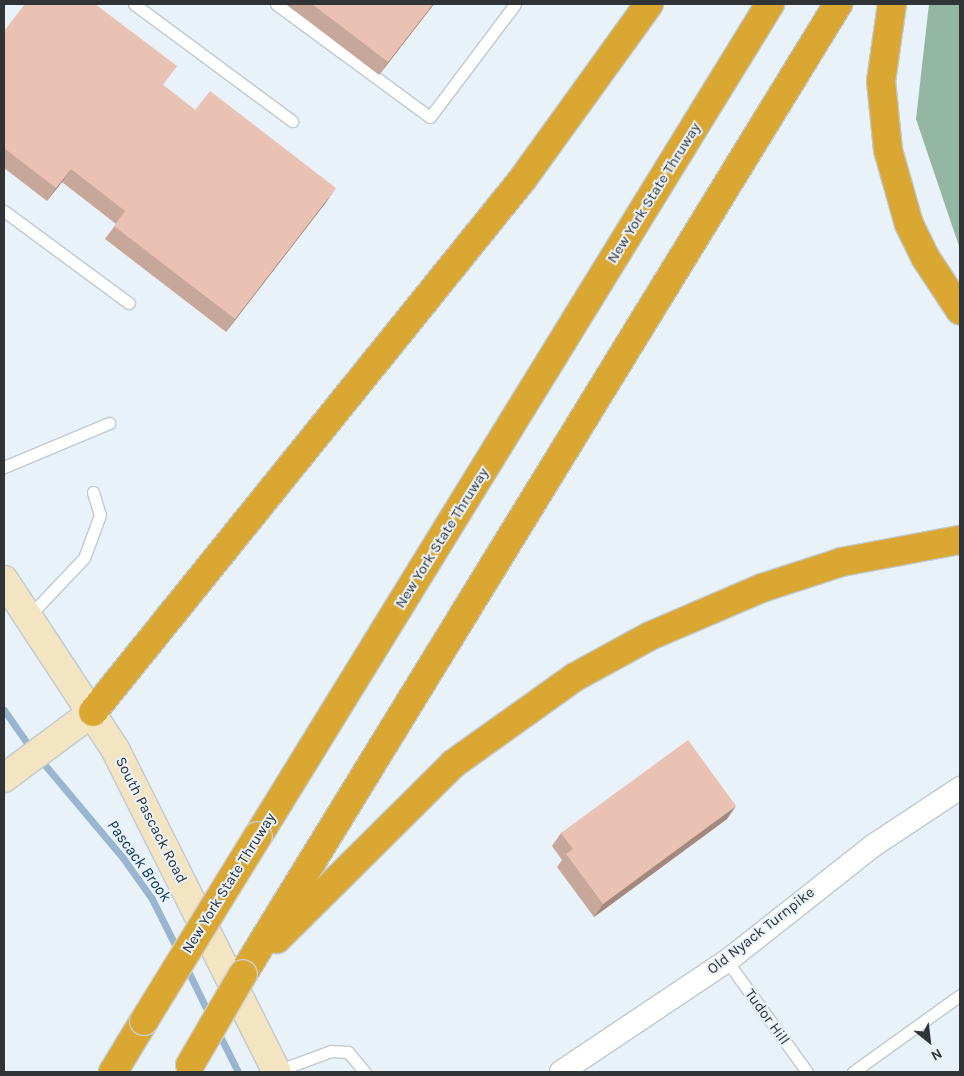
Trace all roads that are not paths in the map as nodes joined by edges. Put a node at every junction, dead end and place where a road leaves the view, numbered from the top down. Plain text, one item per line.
1 (134, 4) edge
2 (276, 4) edge
3 (515, 4) edge
4 (649, 4) edge
5 (770, 4) edge
6 (838, 4) edge
7 (892, 4) edge
8 (292, 121) dead end
9 (4, 211) edge
10 (129, 303) dead end
11 (960, 310) edge
12 (109, 423) dead end
13 (4, 467) edge
14 (93, 492) dead end
15 (960, 540) edge
16 (4, 580) edge
17 (28, 616) junction
18 (92, 712) junction
19 (11, 773) edge
20 (960, 788) edge
21 (727, 961) junction
22 (243, 974) junction
23 (960, 995) edge
24 (187, 1069) edge
25 (113, 1072) edge
26 (277, 1072) edge
27 (365, 1072) edge
28 (562, 1072) edge
29 (807, 1072) edge
30 (853, 1072) edge

1 - 8 lane
2 - 3 lane
4 - 18 highway
5 - 25 highway, New York State Thruway, bridge
6 - 22 highway
7 - 11 highway
9 - 10 lane
12 - 13 lane
14 - 17 lane
15 - 22 highway
16 - 17 street, South Pascack Road
17 - 18 street, South Pascack Road
18 - 19 street
18 - 26 street, South Pascack Road
20 - 21 street, Old Nyack Turnpike
21 - 28 street, Old Nyack Turnpike
21 - 29 lane, Tudor Hill
22 - 24 highway, bridge
23 - 30 lane
26 - 27 lane

